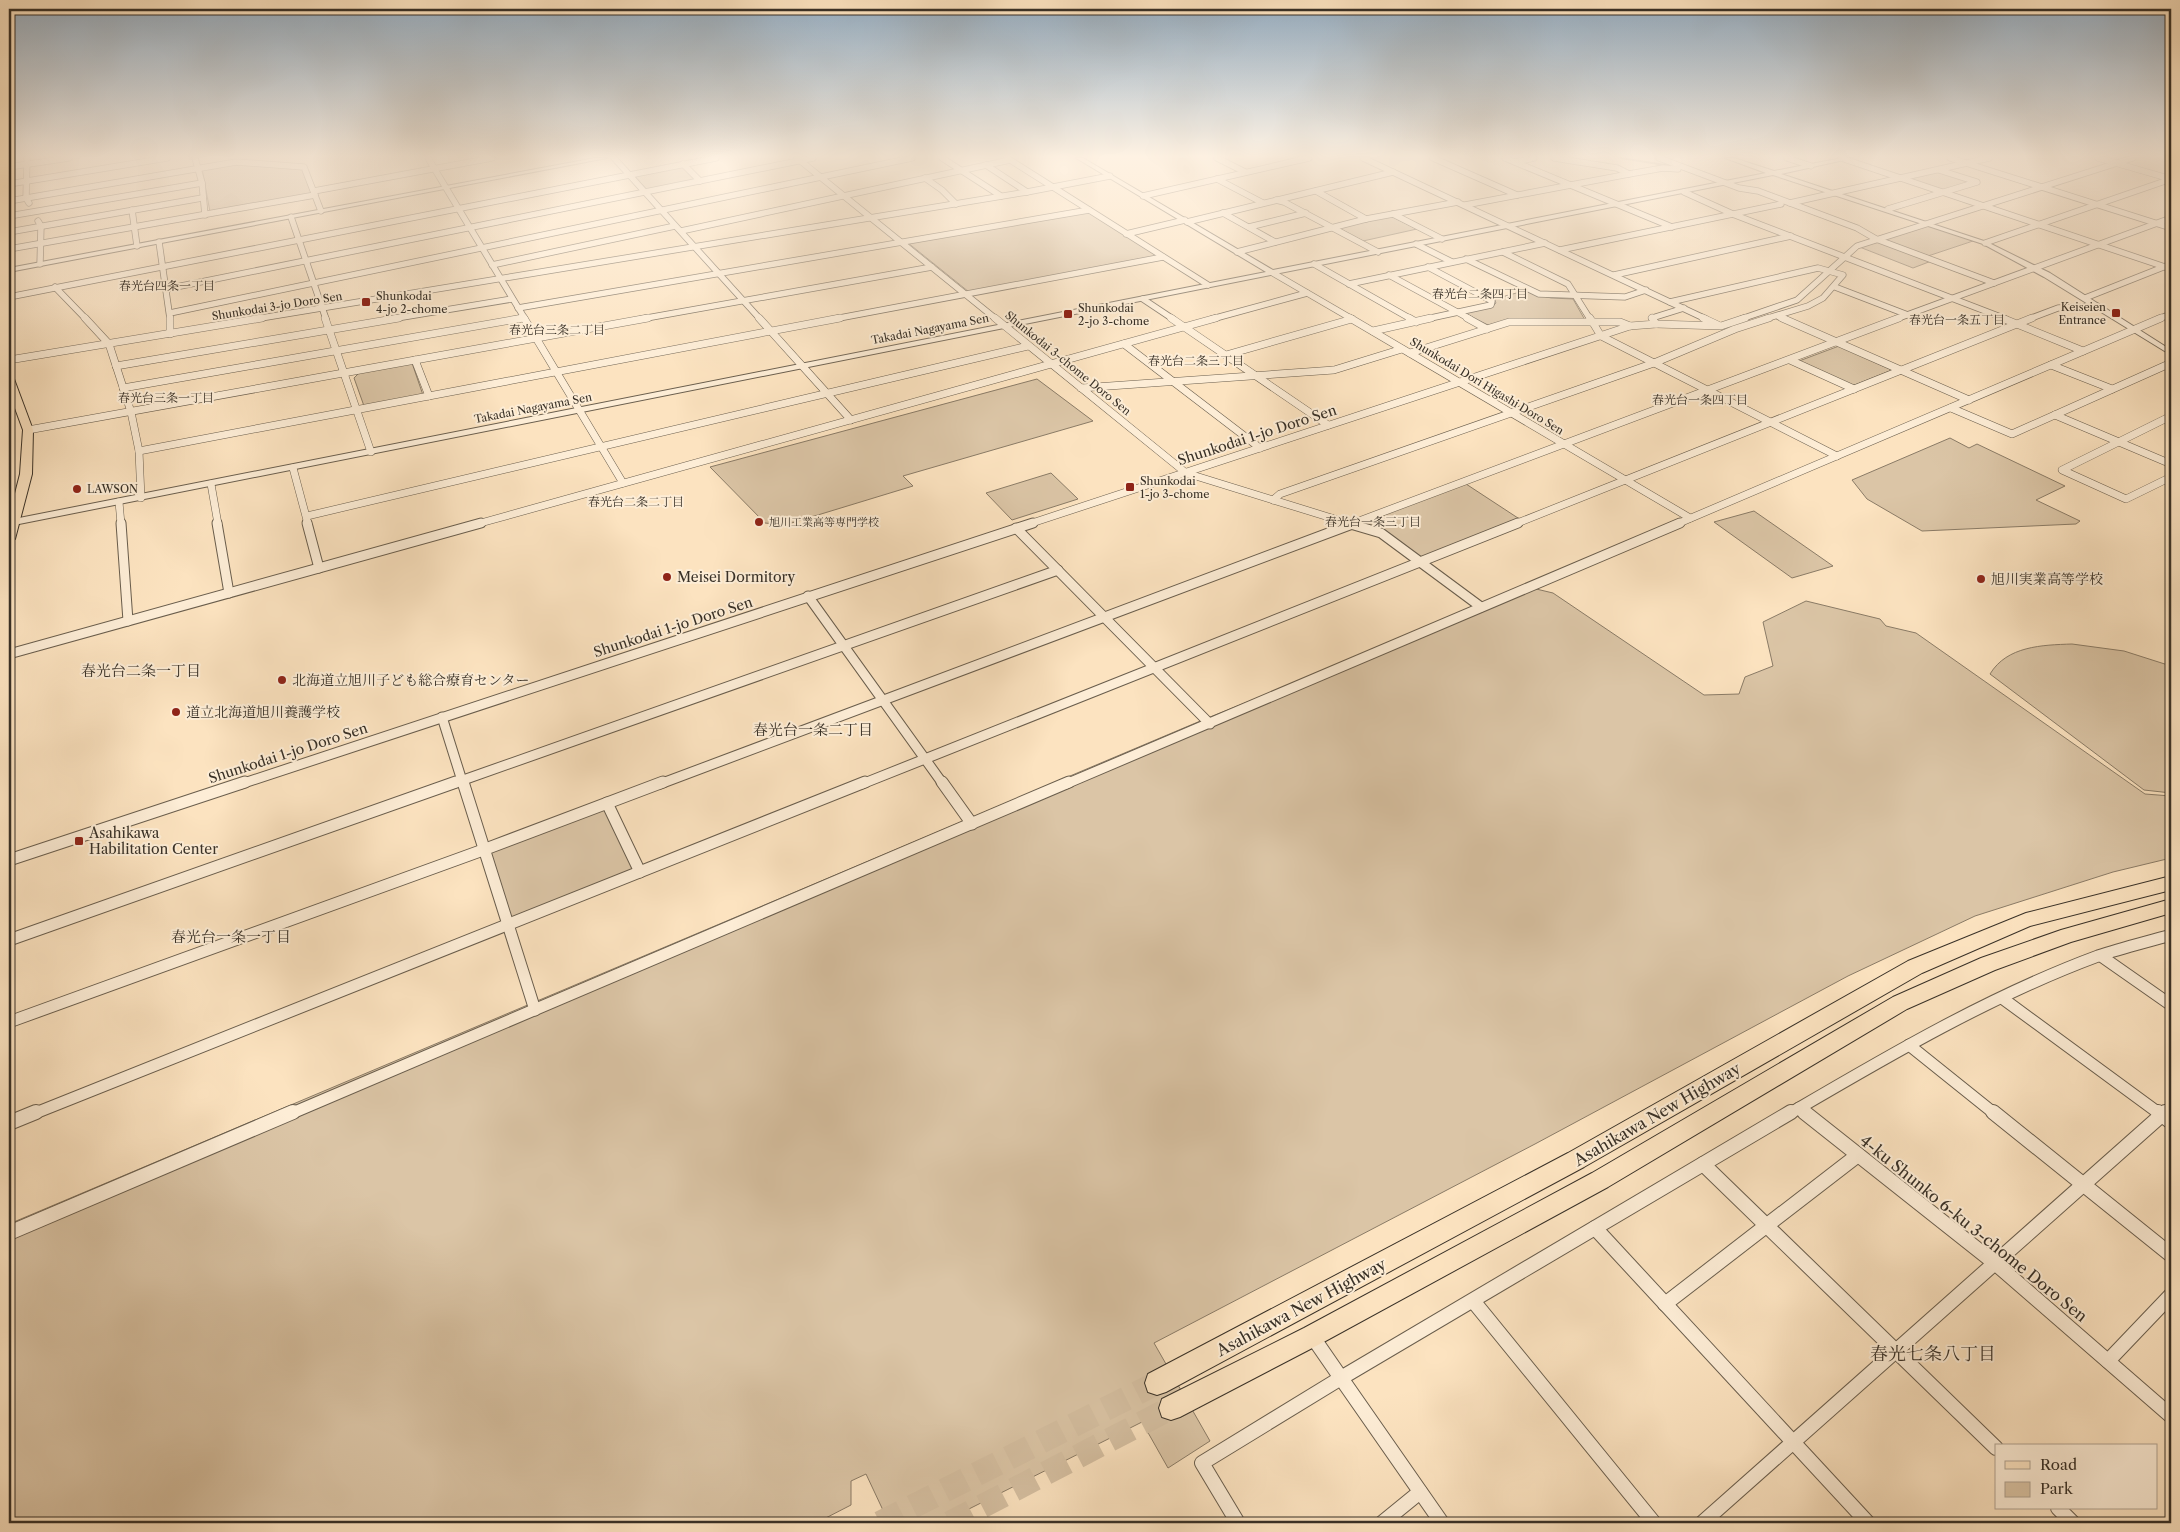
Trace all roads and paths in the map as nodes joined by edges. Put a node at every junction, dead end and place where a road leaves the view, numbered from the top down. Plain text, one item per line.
1 (22, 229) edge
2 (41, 229) edge
3 (120, 229) edge
4 (134, 229) edge
5 (225, 229) edge
6 (295, 229) edge
7 (351, 229) edge
8 (458, 229) edge
9 (472, 229) edge
10 (570, 229) edge
11 (659, 229) edge
12 (687, 229) edge
13 (801, 229) edge
14 (885, 229) edge
15 (974, 229) edge
16 (1119, 229) edge
17 (1147, 229) edge
18 (1200, 229) edge
19 (1252, 229) edge
20 (1326, 229) edge
21 (1335, 229) edge
22 (1423, 229) edge
23 (1490, 229) edge
24 (1516, 229) edge
25 (1660, 229) edge
26 (1774, 229) edge
27 (1850, 229) edge
28 (1859, 229) edge
29 (1910, 229) edge
30 (1945, 229) edge
31 (2026, 229) edge
32 (2052, 229) edge
33 (2142, 229) edge
34 (680, 231) joint
35 (9, 232) edge
36 (1126, 234) junction
37 (1791, 236) junction
38 (1868, 236) junction
39 (1442, 239) junction
40 (1876, 239) junction
41 (299, 240) junction
42 (159, 242) junction
43 (901, 242) junction
44 (1275, 242) junction
45 (1545, 243) junction
46 (40, 244) junction
47 (1416, 244) junction
48 (1985, 244) junction
49 (2099, 245) junction
50 (137, 246) junction
51 (695, 247) junction
52 (483, 248) junction
53 (9, 249) edge
54 (1560, 250) junction
55 (1238, 252) junction
56 (1378, 252) junction
57 (1503, 252) junction
58 (1844, 256) junction
59 (1163, 257) junction
60 (1466, 259) junction
61 (305, 261) junction
62 (1452, 262) junction
63 (40, 264) junction
64 (1314, 264) junction
65 (2171, 264) edge
66 (492, 265) junction
67 (162, 266) junction
68 (1428, 267) junction
69 (2163, 267) junction
70 (932, 268) junction
71 (2036, 268) junction
72 (2171, 269) edge
73 (9, 270) edge
74 (1829, 270) junction
75 (1273, 272) junction
76 (718, 274) junction
77 (1389, 275) junction
78 (1614, 275) junction
79 (500, 279) junction
80 (313, 283) junction
81 (1994, 283) junction
82 (1349, 284) junction
83 (1208, 286) junction
84 (1835, 287) junction
85 (55, 288) junction
86 (166, 289) junction
87 (1646, 290) junction
88 (1307, 293) junction
89 (965, 295) junction
90 (9, 296) edge
91 (1577, 297) junction
92 (1953, 298) junction
93 (2085, 298) junction
94 (512, 299) junction
95 (1143, 299) junction
96 (744, 302) junction
97 (1670, 302) junction
98 (2097, 306) junction
99 (323, 308) junction
100 (518, 308) junction
101 (1684, 308) junction
102 (1458, 312) junction
103 (170, 313) junction
104 (2171, 314) edge
105 (1779, 316) junction
106 (1908, 316) junction
107 (524, 318) junction
108 (1352, 319) junction
109 (1591, 321) junction
110 (1416, 322) junction
111 (1656, 324) junction
112 (2016, 324) junction
113 (1004, 326) junction
114 (1630, 326) junction
115 (1721, 326) junction
116 (1184, 327) junction
117 (1487, 329) junction
118 (2135, 329) junction
119 (329, 330) junction
120 (770, 331) junction
121 (1373, 331) junction
122 (170, 334) junction
123 (1601, 336) junction
124 (536, 339) junction
125 (1837, 342) junction
126 (109, 344) junction
127 (1124, 344) junction
128 (1028, 346) junction
129 (1402, 349) junction
130 (336, 351) junction
131 (2083, 351) junction
132 (1410, 353) junction
133 (2171, 353) edge
134 (1226, 356) junction
135 (9, 360) edge
136 (416, 360) junction
137 (1790, 360) junction
138 (1654, 363) junction
139 (2171, 363) edge
140 (1051, 364) junction
141 (803, 365) junction
142 (2051, 365) junction
143 (116, 366) junction
144 (1901, 370) junction
145 (556, 372) junction
146 (345, 373) junction
147 (1254, 375) junction
148 (9, 379) edge
149 (1172, 381) junction
150 (1459, 383) junction
151 (123, 388) junction
152 (1082, 388) junction
153 (1854, 389) junction
154 (2112, 390) junction
155 (1709, 391) junction
156 (827, 393) junction
157 (429, 396) junction
158 (1969, 400) junction
159 (1951, 408) junction
160 (357, 410) junction
161 (580, 410) junction
162 (132, 412) junction
163 (1510, 413) junction
164 (2055, 415) junction
165 (2171, 416) edge
166 (851, 420) junction
167 (1771, 422) junction
168 (1328, 425) junction
169 (28, 430) junction
170 (2120, 442) junction
171 (1564, 444) junction
172 (601, 447) junction
173 (1260, 448) junction
174 (139, 451) junction
175 (370, 452) junction
176 (1837, 456) junction
177 (2171, 464) edge
178 (293, 468) junction
179 (1186, 472) junction
180 (2171, 476) edge
181 (1623, 480) junction
182 (623, 483) junction
183 (211, 484) junction
184 (140, 498) junction
185 (1273, 500) junction
186 (119, 502) junction
187 (307, 516) junction
188 (1690, 518) junction
189 (14, 522) junction
190 (1354, 524) junction
191 (1016, 528) junction
192 (9, 539) edge
193 (1420, 562) junction
194 (319, 568) junction
195 (1058, 570) junction
196 (229, 593) junction
197 (808, 596) junction
198 (1481, 607) junction
199 (1104, 618) junction
200 (128, 621) junction
201 (844, 645) junction
202 (9, 654) edge
203 (1153, 667) junction
204 (883, 700) junction
205 (442, 717) junction
206 (1210, 724) junction
207 (924, 759) junction
208 (462, 780) junction
209 (607, 803) junction
210 (972, 824) junction
211 (483, 850) junction
212 (9, 860) edge
213 (640, 872) junction
214 (2171, 884) edge
215 (2171, 906) edge
216 (508, 924) junction
217 (2171, 935) edge
218 (9, 940) edge
219 (2101, 956) junction
220 (2002, 998) junction
221 (2171, 1005) edge
222 (535, 1010) junction
223 (9, 1022) edge
224 (1909, 1045) junction
225 (1799, 1108) junction
226 (2168, 1115) edge
227 (9, 1123) edge
228 (1858, 1155) junction
229 (1703, 1164) junction
230 (2084, 1184) junction
231 (1766, 1225) junction
232 (1594, 1228) junction
233 (9, 1233) edge
234 (2171, 1255) edge
235 (1996, 1264) junction
236 (2171, 1295) edge
237 (1474, 1302) junction
238 (1665, 1304) junction
239 (1312, 1336) junction
240 (1896, 1350) junction
241 (2108, 1361) junction
242 (1341, 1378) junction
243 (1157, 1383) tunnel mouth
244 (1171, 1408) tunnel mouth
245 (2171, 1416) edge
246 (1793, 1442) junction
247 (1995, 1447) edge
248 (1420, 1492) junction
249 (2060, 1510) edge
250 (1238, 1523) edge
251 (1382, 1523) edge
252 (1442, 1523) edge
253 (1654, 1523) edge
254 (1702, 1523) edge
255 (1868, 1523) edge
256 (2073, 1523) edge

1 - 35 street
2 - 46 street
3 - 46 street
4 - 50 street
5 - 42 street
6 - 41 street
7 - 41 street
8 - 61 street
9 - 52 street
10 - 52 street
11 - 66 street
12 - 34 street
13 - 51 street, Shunkodai 3-jo Doro Sen
14 - 43 street, Shunkodai 3-chome Doro Sen
15 - 43 street
16 - 36 street
17 - 36 street
18 - 55 street
19 - 44 street
20 - 44 street
21 - 56 street
22 - 39 street
23 - 39 street, Takadai Nagayama Sen
24 - 45 street
25 - 54 street
26 - 37 street
27 - 38 street
28 - 38 street
29 - 40 street
30 - 48 street
31 - 48 street
32 - 49 street
33 - 49 street
34 - 51 street
36 - 59 street
37 - 58 street
37 - 78 street
38 - 40 street
39 - 47 street, Takadai Nagayama Sen
40 - 58 street
40 - 81 street
41 - 61 street
41 - 67 street
42 - 50 street
42 - 67 street
43 - 70 street, Shunkodai 3-chome Doro Sen
43 - 76 street
44 - 55 street
45 - 54 street
45 - 57 street
46 - 53 street
46 - 63 street
47 - 56 street, Takadai Nagayama Sen
47 - 62 street
48 - 71 street
49 - 69 street
49 - 71 street
50 - 63 street
51 - 76 street
51 - 79 street, Shunkodai 3-jo Doro Sen
52 - 66 street
52 - 80 street
54 - 78 street
55 - 75 street
56 - 64 street, Takadai Nagayama Sen
57 - 60 street
57 - 91 street
58 - 74 street
58 - 92 street
59 - 83 street
59 - 89 street
60 - 62 street
60 - 91 street
61 - 80 street
61 - 86 street
62 - 68 street
63 - 73 street
64 - 75 street, Takadai Nagayama Sen
64 - 82 street
65 - 69 street
66 - 79 street
67 - 85 street
67 - 86 street
68 - 77 street
68 - 102 street
69 - 72 street
69 - 93 street
70 - 89 street, Shunkodai 3-chome Doro Sen
70 - 96 street
71 - 81 street
71 - 93 street
74 - 84 street
74 - 97 street
74 - 115 street
75 - 83 street, Takadai Nagayama Sen
75 - 88 street, Shunkodai Dori Higashi Doro Sen
76 - 96 street
76 - 100 street
77 - 82 street
77 - 102 street
78 - 87 street
79 - 94 street
79 - 99 street, Shunkodai 3-jo Doro Sen
80 - 99 street
80 - 103 street
81 - 92 street
82 - 110 street
83 - 95 street, Takadai Nagayama Sen
84 - 105 street
84 - 106 street
85 - 90 street
85 - 126 street
86 - 103 street
87 - 91 street
87 - 97 street
88 - 108 street, Shunkodai Dori Higashi Doro Sen
88 - 116 street
89 - 113 street, Shunkodai 3-chome Doro Sen
89 - 120 street
91 - 109 street
92 - 106 street
92 - 112 street
93 - 98 street
94 - 100 street
94 - 119 street
95 - 113 street, Takadai Nagayama Sen
95 - 116 street
96 - 120 street
96 - 124 street
97 - 101 street
98 - 112 street
98 - 118 street
99 - 119 street
99 - 122 street, Shunkodai 3-jo Doro Sen
100 - 107 street
101 - 111 street
101 - 115 street
102 - 110 street
102 - 117 street
103 - 122 street
104 - 118 street
105 - 125 street
105 - 138 street
106 - 125 street
107 - 124 street
107 - 130 street
108 - 121 street, Shunkodai Dori Higashi Doro Sen
108 - 134 street
109 - 114 street
109 - 117 street
109 - 123 street
110 - 121 street
111 - 114 street
111 - 115 street
112 - 131 street
112 - 144 street
113 - 128 street, Shunkodai 3-chome Doro Sen
113 - 141 street, Takadai Nagayama Sen
114 - 123 street, Shunkodai 1-jo Doro Sen
116 - 127 street
116 - 134 street
117 - 132 street
118 - 131 street
118 - 133 street
119 - 130 street
119 - 143 street
120 - 141 street
120 - 145 street
121 - 129 street, Shunkodai Dori Higashi Doro Sen
122 - 126 street, Shunkodai 3-jo Doro Sen
123 - 138 street
123 - 150 street, Shunkodai 1-jo Doro Sen
124 - 136 street
124 - 145 street
125 - 137 street
125 - 144 street
126 - 135 street, Shunkodai 3-jo Doro Sen
126 - 143 street
127 - 140 street
127 - 149 street
128 - 140 street, Shunkodai 3-chome Doro Sen
128 - 156 street
129 - 132 street, Shunkodai Dori Higashi Doro Sen
129 - 147 street
130 - 146 street
130 - 151 street
131 - 142 street
132 - 150 street, Shunkodai Dori Higashi Doro Sen
134 - 147 street
136 - 146 street
136 - 157 street
137 - 153 street
137 - 155 street
138 - 155 street
138 - 163 street
139 - 154 street
140 - 152 street, Shunkodai 3-chome Doro Sen
140 - 166 street
141 - 156 street
141 - 161 street, Takadai Nagayama Sen
142 - 154 street
142 - 158 street
143 - 151 street
144 - 153 street
144 - 158 street
145 - 157 street
145 - 161 street
146 - 160 street
146 - 162 street
147 - 149 street
147 - 168 street
148 - 169 main road
149 - 152 street
149 - 173 street
150 - 163 street, Shunkodai Dori Higashi Doro Sen
150 - 168 street, Shunkodai 1-jo Doro Sen
151 - 162 street
152 - 179 street, Shunkodai 3-chome Doro Sen
153 - 167 street
154 - 164 street
155 - 167 street
155 - 171 street
156 - 166 street
156 - 172 street
157 - 160 street
158 - 159 street
159 - 164 street
159 - 176 street
160 - 174 street
160 - 175 street
161 - 172 street
161 - 175 street, Takadai Nagayama Sen
162 - 169 street
162 - 174 street
163 - 171 street, Shunkodai Dori Higashi Doro Sen
163 - 185 street
164 - 170 street
165 - 170 street
166 - 182 street
167 - 176 street
167 - 181 street
168 - 173 street, Shunkodai 1-jo Doro Sen
169 - 189 main road
170 - 177 street
170 - 180 street
171 - 181 street, Shunkodai Dori Higashi Doro Sen
171 - 190 street
172 - 182 street
172 - 187 street
173 - 179 street, Shunkodai 1-jo Doro Sen
174 - 184 street
175 - 178 street, Takadai Nagayama Sen
176 - 188 street
178 - 183 street, Takadai Nagayama Sen
178 - 187 street
179 - 185 street
179 - 191 street, Shunkodai 1-jo Doro Sen
181 - 188 street, Shunkodai Dori Higashi Doro Sen
181 - 193 street
182 - 194 street
183 - 184 street, Takadai Nagayama Sen
183 - 196 street
184 - 186 street, Takadai Nagayama Sen
185 - 190 street
186 - 189 street, Takadai Nagayama Sen
186 - 200 street
187 - 194 street
188 - 198 street
189 - 192 main road
190 - 193 street
190 - 199 street
191 - 195 street
191 - 197 street, Shunkodai 1-jo Doro Sen
193 - 198 street
193 - 203 street
194 - 196 street
195 - 199 street
195 - 201 street
196 - 200 street
197 - 201 street
197 - 205 street, Shunkodai 1-jo Doro Sen
198 - 206 street
199 - 203 street
199 - 204 street
200 - 202 street
201 - 204 street
201 - 208 street
203 - 206 street
203 - 207 street
204 - 207 street
204 - 209 street
205 - 208 street
205 - 212 street, Shunkodai 1-jo Doro Sen
206 - 210 street
207 - 210 street
207 - 213 street
208 - 211 street
208 - 218 street
209 - 211 street
209 - 213 street
210 - 222 street
211 - 216 street
211 - 223 street
213 - 216 street
214 - 243 highway, Asahikawa New Highway
215 - 239 highway, Asahikawa New Highway
216 - 222 street
216 - 227 street
217 - 219 street
219 - 220 street
219 - 221 street
220 - 224 street
220 - 226 street
222 - 233 street
224 - 225 street
224 - 230 street
225 - 228 street, 4-ku Shunko 6-ku 3-chome Doro Sen
225 - 229 street
226 - 230 street
228 - 231 street
228 - 235 street, 4-ku Shunko 6-ku 3-chome Doro Sen
229 - 231 street
229 - 232 street
230 - 234 street
230 - 235 street
231 - 238 street
231 - 240 street
232 - 237 street
232 - 238 street
235 - 240 street
235 - 241 street, 4-ku Shunko 6-ku 3-chome Doro Sen
236 - 241 street
237 - 242 street
237 - 253 street
238 - 246 street
239 - 242 street
239 - 244 highway, Asahikawa New Highway
240 - 246 street
240 - 247 street
241 - 245 street, 4-ku Shunko 6-ku 3-chome Doro Sen
242 - 248 street
242 - 250 street
246 - 254 street
246 - 255 street
248 - 251 street
248 - 252 street
249 - 256 street

